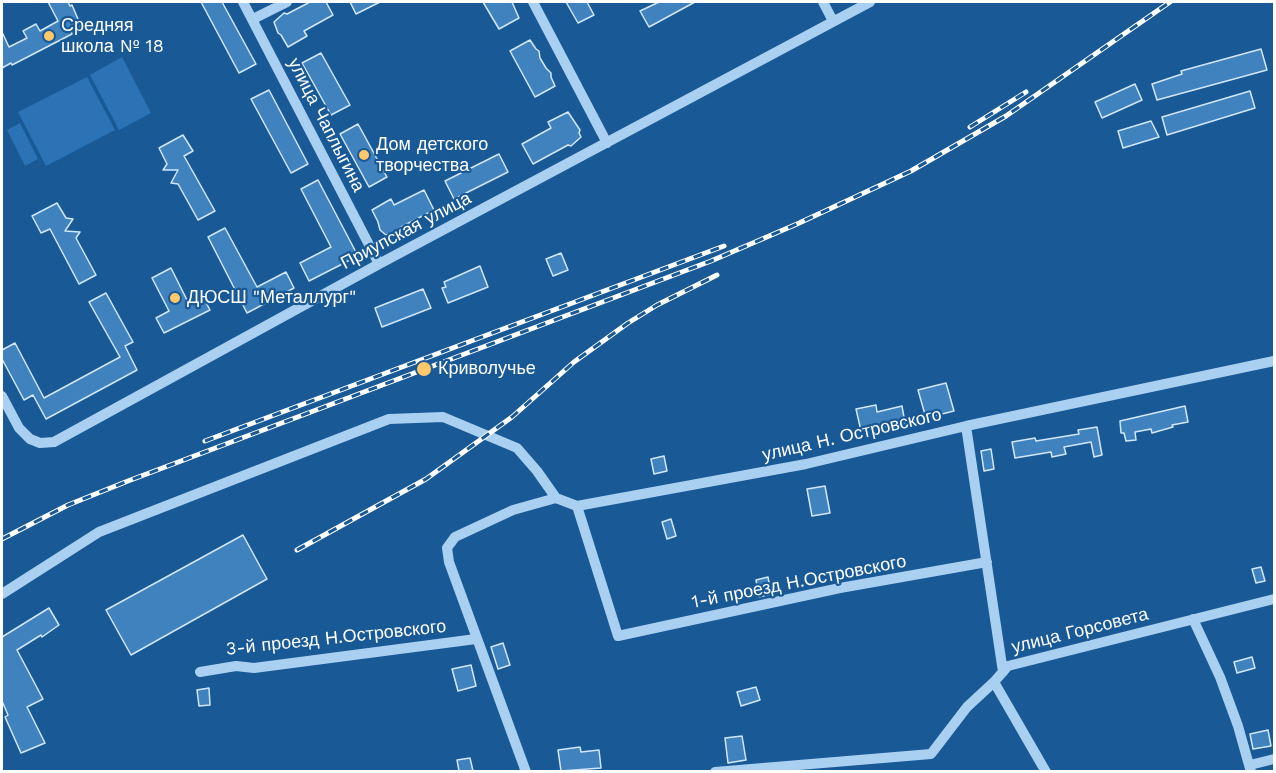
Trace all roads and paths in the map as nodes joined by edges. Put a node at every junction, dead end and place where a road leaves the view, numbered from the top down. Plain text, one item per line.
1 (243, 2) edge
2 (287, 2) edge
3 (533, 2) edge
4 (823, 2) edge
5 (870, 2) edge
6 (253, 19) junction
7 (833, 21) junction
8 (607, 143) junction
9 (379, 264) junction
10 (1275, 361) edge
11 (2, 396) edge
12 (966, 426) junction
13 (556, 498) junction
14 (577, 506) junction
15 (987, 562) junction
16 (2, 594) edge
17 (1275, 599) edge
18 (1193, 619) junction
19 (477, 639) junction
20 (200, 672) dead end
21 (1003, 672) junction
22 (994, 682) junction
23 (1275, 759) edge
24 (1250, 768) edge
25 (526, 771) edge
26 (715, 771) edge
27 (1046, 771) edge

1 - 6 street, улица Чаплыгина
2 - 6 street
3 - 8 street
4 - 7 street
5 - 7 street, Приупская улица
6 - 9 street, улица Чаплыгина
7 - 8 street, Приупская улица
8 - 9 street, Приупская улица
9 - 11 street, Приупская улица
10 - 12 street, улица Н. Островского
12 - 14 street, улица Н. Островского
12 - 15 street
13 - 14 street
13 - 16 street
13 - 19 street
14 - 15 street, 1-й проезд Н.Островского
15 - 21 street
17 - 18 street, улица Горсовета
18 - 21 street, улица Горсовета
18 - 24 street
19 - 20 street, 3-й проезд Н.Островского
19 - 25 street
21 - 22 street, улица Горсовета
22 - 26 street, улица Горсовета
22 - 27 street
23 - 24 street

